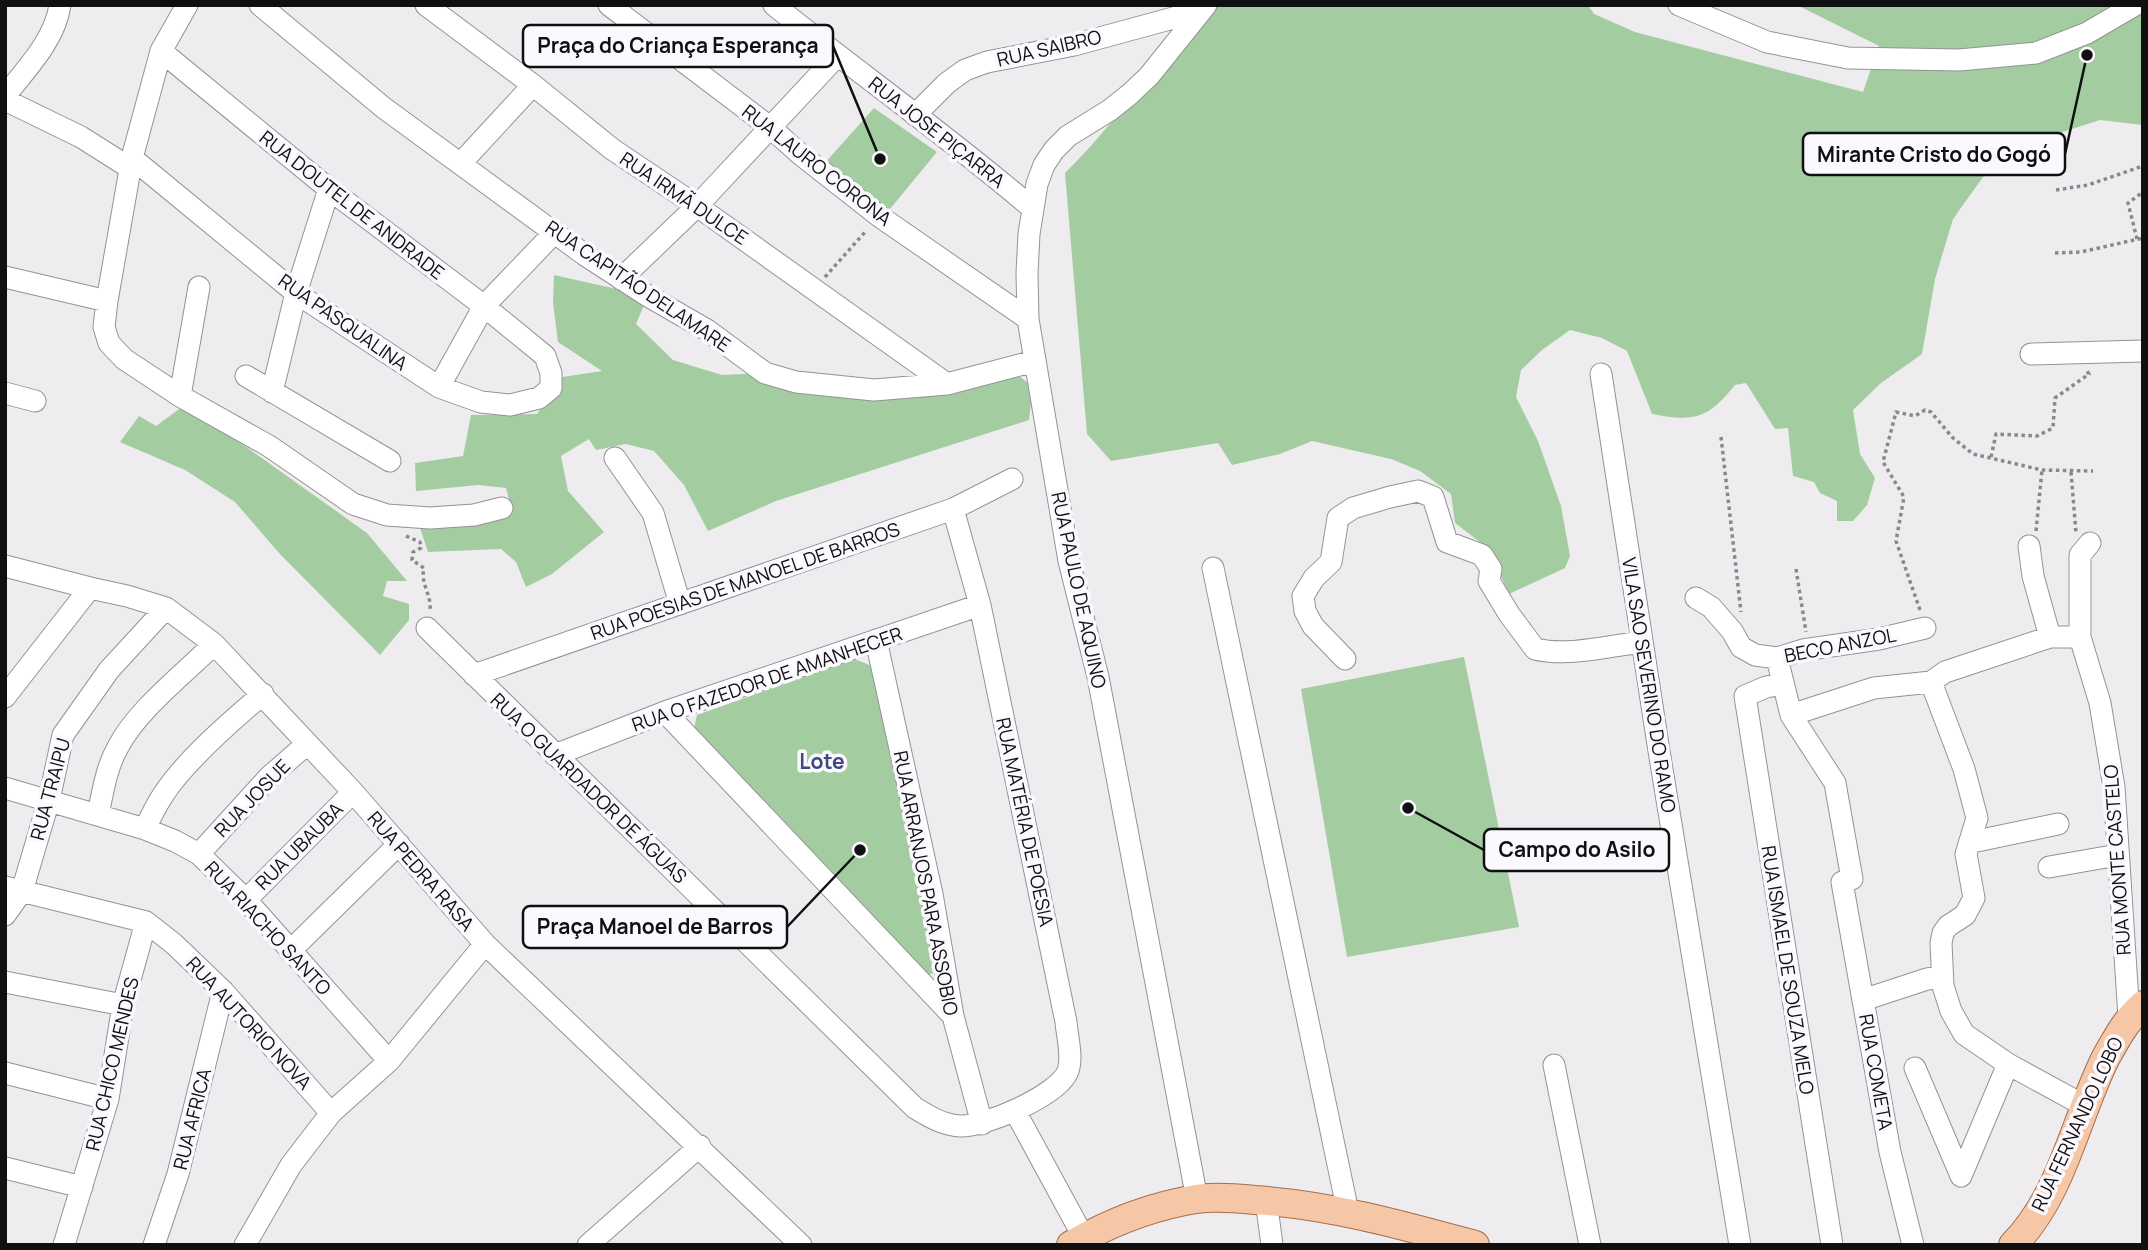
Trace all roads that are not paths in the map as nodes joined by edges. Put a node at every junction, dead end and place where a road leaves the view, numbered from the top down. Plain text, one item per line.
1 (60, 5) edge
2 (187, 5) edge
3 (260, 5) edge
4 (426, 5) edge
5 (609, 5) edge
6 (774, 5) edge
7 (1679, 5) edge
8 (2135, 5) edge
9 (1203, 8) edge
10 (161, 51) junction
11 (836, 56) junction
12 (533, 85) junction
13 (5, 98) edge
14 (915, 115) junction
15 (771, 128) junction
16 (131, 163) junction
17 (461, 163) junction
18 (329, 188) junction
19 (697, 206) junction
20 (1032, 208) junction
21 (555, 232) junction
22 (5, 277) edge
23 (621, 279) junction
24 (199, 287) dead end
25 (296, 293) junction
26 (107, 301) junction
27 (484, 306) junction
28 (1028, 319) junction
29 (2143, 351) edge
30 (2031, 354) dead end
31 (545, 356) joint
32 (1035, 361) junction
33 (1601, 374) dead end
34 (246, 376) dead end
35 (947, 384) junction
36 (439, 387) junction
37 (272, 392) junction
38 (5, 393) edge
39 (180, 396) junction
40 (35, 401) dead end
41 (615, 458) dead end
42 (390, 461) dead end
43 (1012, 479) dead end
44 (502, 508) dead end
45 (953, 509) junction
46 (2029, 547) road end
47 (2085, 549) road end
48 (5, 566) edge
49 (1213, 568) dead end
50 (90, 588) junction
51 (1696, 598) dead end
52 (680, 604) junction
53 (981, 605) junction
54 (166, 608) junction
55 (427, 628) road end
56 (1925, 628) road end
57 (2050, 637) junction
58 (2080, 637) junction
59 (876, 640) junction
60 (1642, 642) junction
61 (214, 644) junction
62 (1777, 658) junction
63 (1345, 659) dead end
64 (474, 675) junction
65 (1931, 682) junction
66 (1783, 684) junction
67 (262, 694) junction
68 (5, 697) edge
69 (665, 712) junction
70 (1791, 715) junction
71 (307, 744) junction
72 (555, 755) junction
73 (5, 788) edge
74 (353, 792) junction
75 (49, 800) junction
76 (99, 814) junction
77 (2058, 824) dead end
78 (145, 829) junction
79 (1972, 842) junction
80 (398, 844) junction
81 (199, 854) junction
82 (2118, 855) junction
83 (2049, 867) dead end
84 (14, 889) edge
85 (246, 900) junction
86 (5, 915) edge
87 (146, 922) junction
88 (485, 944) junction
89 (290, 951) junction
90 (1942, 977) junction
91 (5, 982) edge
92 (223, 991) junction
93 (1863, 1000) junction
94 (123, 1005) junction
95 (2136, 1011) edge
96 (953, 1016) junction
97 (389, 1061) junction
98 (2008, 1064) junction
99 (1555, 1065) dead end
100 (1915, 1068) dead end
101 (5, 1073) edge
102 (108, 1099) junction
103 (2085, 1106) junction
104 (1015, 1111) junction
105 (331, 1113) junction
106 (982, 1124) junction
107 (700, 1146) junction
108 (5, 1168) edge
109 (82, 1187) junction
110 (1197, 1199) junction
111 (1266, 1200) junction
112 (1348, 1212) junction
113 (1419, 1237) edge
114 (1077, 1241) edge
115 (64, 1245) edge
116 (154, 1245) edge
117 (245, 1245) edge
118 (588, 1245) edge
119 (802, 1245) edge
120 (1272, 1245) edge
121 (1475, 1245) edge
122 (1590, 1245) edge
123 (1740, 1245) edge
124 (1832, 1245) edge
125 (1913, 1245) edge
126 (2013, 1245) edge

1 - 13 street
2 - 10 street
3 - 17 street, RUA CAPITÃO DELAMARE
4 - 12 street, RUA IRMÃ DULCE
5 - 15 street, RUA LAURO CORONA
6 - 11 street, RUA JOSE PIÇARRA
7 - 8 street
9 - 14 street, RUA SAIBRO
9 - 20 street, RUA PAULO DE AQUINO
10 - 16 street
10 - 18 street, RUA DOUTEL DE ANDRADE
11 - 14 street, RUA JOSE PIÇARRA
11 - 15 street
12 - 17 street
12 - 19 street, RUA IRMÃ DULCE
13 - 16 street, RUA PASQUALINA
14 - 20 street, RUA JOSE PIÇARRA
15 - 19 street
15 - 28 street, RUA LAURO CORONA
16 - 25 street, RUA PASQUALINA
16 - 26 street
17 - 21 street, RUA CAPITÃO DELAMARE
18 - 25 street
18 - 27 street, RUA DOUTEL DE ANDRADE
19 - 23 street
19 - 35 street, RUA IRMÃ DULCE
20 - 28 street, RUA PAULO DE AQUINO
21 - 23 street, RUA CAPITÃO DELAMARE
21 - 27 street
22 - 26 street
23 - 35 street, RUA CAPITÃO DELAMARE
24 - 39 street
25 - 36 street, RUA PASQUALINA
25 - 37 street
26 - 39 street
27 - 31 street, RUA DOUTEL DE ANDRADE
27 - 36 street
28 - 32 street, RUA PAULO DE AQUINO
29 - 30 street
31 - 36 street, RUA PASQUALINA
32 - 35 street, RUA CAPITÃO DELAMARE
32 - 110 street, RUA PAULO DE AQUINO
33 - 60 street, VILA SAO SEVERINO DO RAMO
34 - 37 street
37 - 42 street
38 - 40 street
39 - 44 street
41 - 52 street
43 - 45 street, RUA POESIAS DE MANOEL DE BARROS
45 - 52 street, RUA POESIAS DE MANOEL DE BARROS
45 - 53 street, RUA MATÉRIA DE POESIA
46 - 57 street
47 - 58 street, RUA MONTE CASTELO
48 - 50 street, RUA PEDRA RASA
49 - 112 street
50 - 54 street, RUA PEDRA RASA
50 - 68 street
51 - 62 street, BECO ANZOL
52 - 64 street, RUA POESIAS DE MANOEL DE BARROS
53 - 59 street, RUA O FAZEDOR DE AMANHECER
53 - 104 street, RUA MATÉRIA DE POESIA
54 - 61 street, RUA PEDRA RASA
54 - 75 street, RUA TRAIPU
55 - 64 street, RUA O GUARDADOR DE ÁGUAS
56 - 62 street, BECO ANZOL
57 - 58 street
57 - 65 street
58 - 82 street, RUA MONTE CASTELO
59 - 69 street, RUA O FAZEDOR DE AMANHECER
59 - 96 street, RUA ARRANJOS PARA ASSOBIO
60 - 63 street
60 - 123 street, VILA SAO SEVERINO DO RAMO
61 - 67 street, RUA PEDRA RASA
61 - 76 street
62 - 66 street
64 - 72 street, RUA O GUARDADOR DE ÁGUAS
65 - 70 street
65 - 79 street
66 - 70 street
66 - 124 street, RUA ISMAEL DE SOUZA MELO
67 - 71 street, RUA PEDRA RASA
67 - 78 street
69 - 72 street, RUA O FAZEDOR DE AMANHECER
69 - 96 street
70 - 93 street, RUA COMETA
71 - 74 street, RUA PEDRA RASA
71 - 81 street, RUA JOSUE
72 - 106 street, RUA O GUARDADOR DE ÁGUAS
73 - 75 street, RUA RIACHO SANTO
74 - 80 street, RUA PEDRA RASA
74 - 85 street, RUA UBAUBA
75 - 76 street, RUA RIACHO SANTO
75 - 84 street, RUA TRAIPU
76 - 78 street, RUA RIACHO SANTO
77 - 79 street
78 - 81 street, RUA RIACHO SANTO
79 - 90 street
80 - 88 street, RUA PEDRA RASA
80 - 89 street
81 - 85 street, RUA RIACHO SANTO
82 - 83 street
82 - 95 street, RUA MONTE CASTELO
84 - 86 street, RUA TRAIPU
84 - 87 street, RUA AUTORIO NOVA
85 - 89 street, RUA RIACHO SANTO
87 - 92 street, RUA AUTORIO NOVA
87 - 94 street, RUA CHICO MENDES
88 - 97 street
88 - 107 street, RUA PEDRA RASA
89 - 97 street, RUA RIACHO SANTO
90 - 93 street
90 - 98 street
91 - 94 street
92 - 105 street, RUA AUTORIO NOVA
92 - 116 street, RUA AFRICA
93 - 125 street, RUA COMETA
94 - 102 street, RUA CHICO MENDES
95 - 103 main road, RUA FERNANDO LOBO
96 - 106 street, RUA ARRANJOS PARA ASSOBIO
97 - 105 street
98 - 100 street
98 - 103 street
99 - 122 street
101 - 102 street
102 - 109 street, RUA CHICO MENDES
103 - 126 main road, RUA FERNANDO LOBO
104 - 106 street, RUA O GUARDADOR DE ÁGUAS
104 - 114 street
105 - 117 street
107 - 118 street
107 - 119 street, RUA PEDRA RASA
108 - 109 street
109 - 115 street, RUA CHICO MENDES
110 - 111 main road
110 - 114 main road
111 - 112 main road
111 - 120 street
112 - 113 main road
113 - 121 main road

